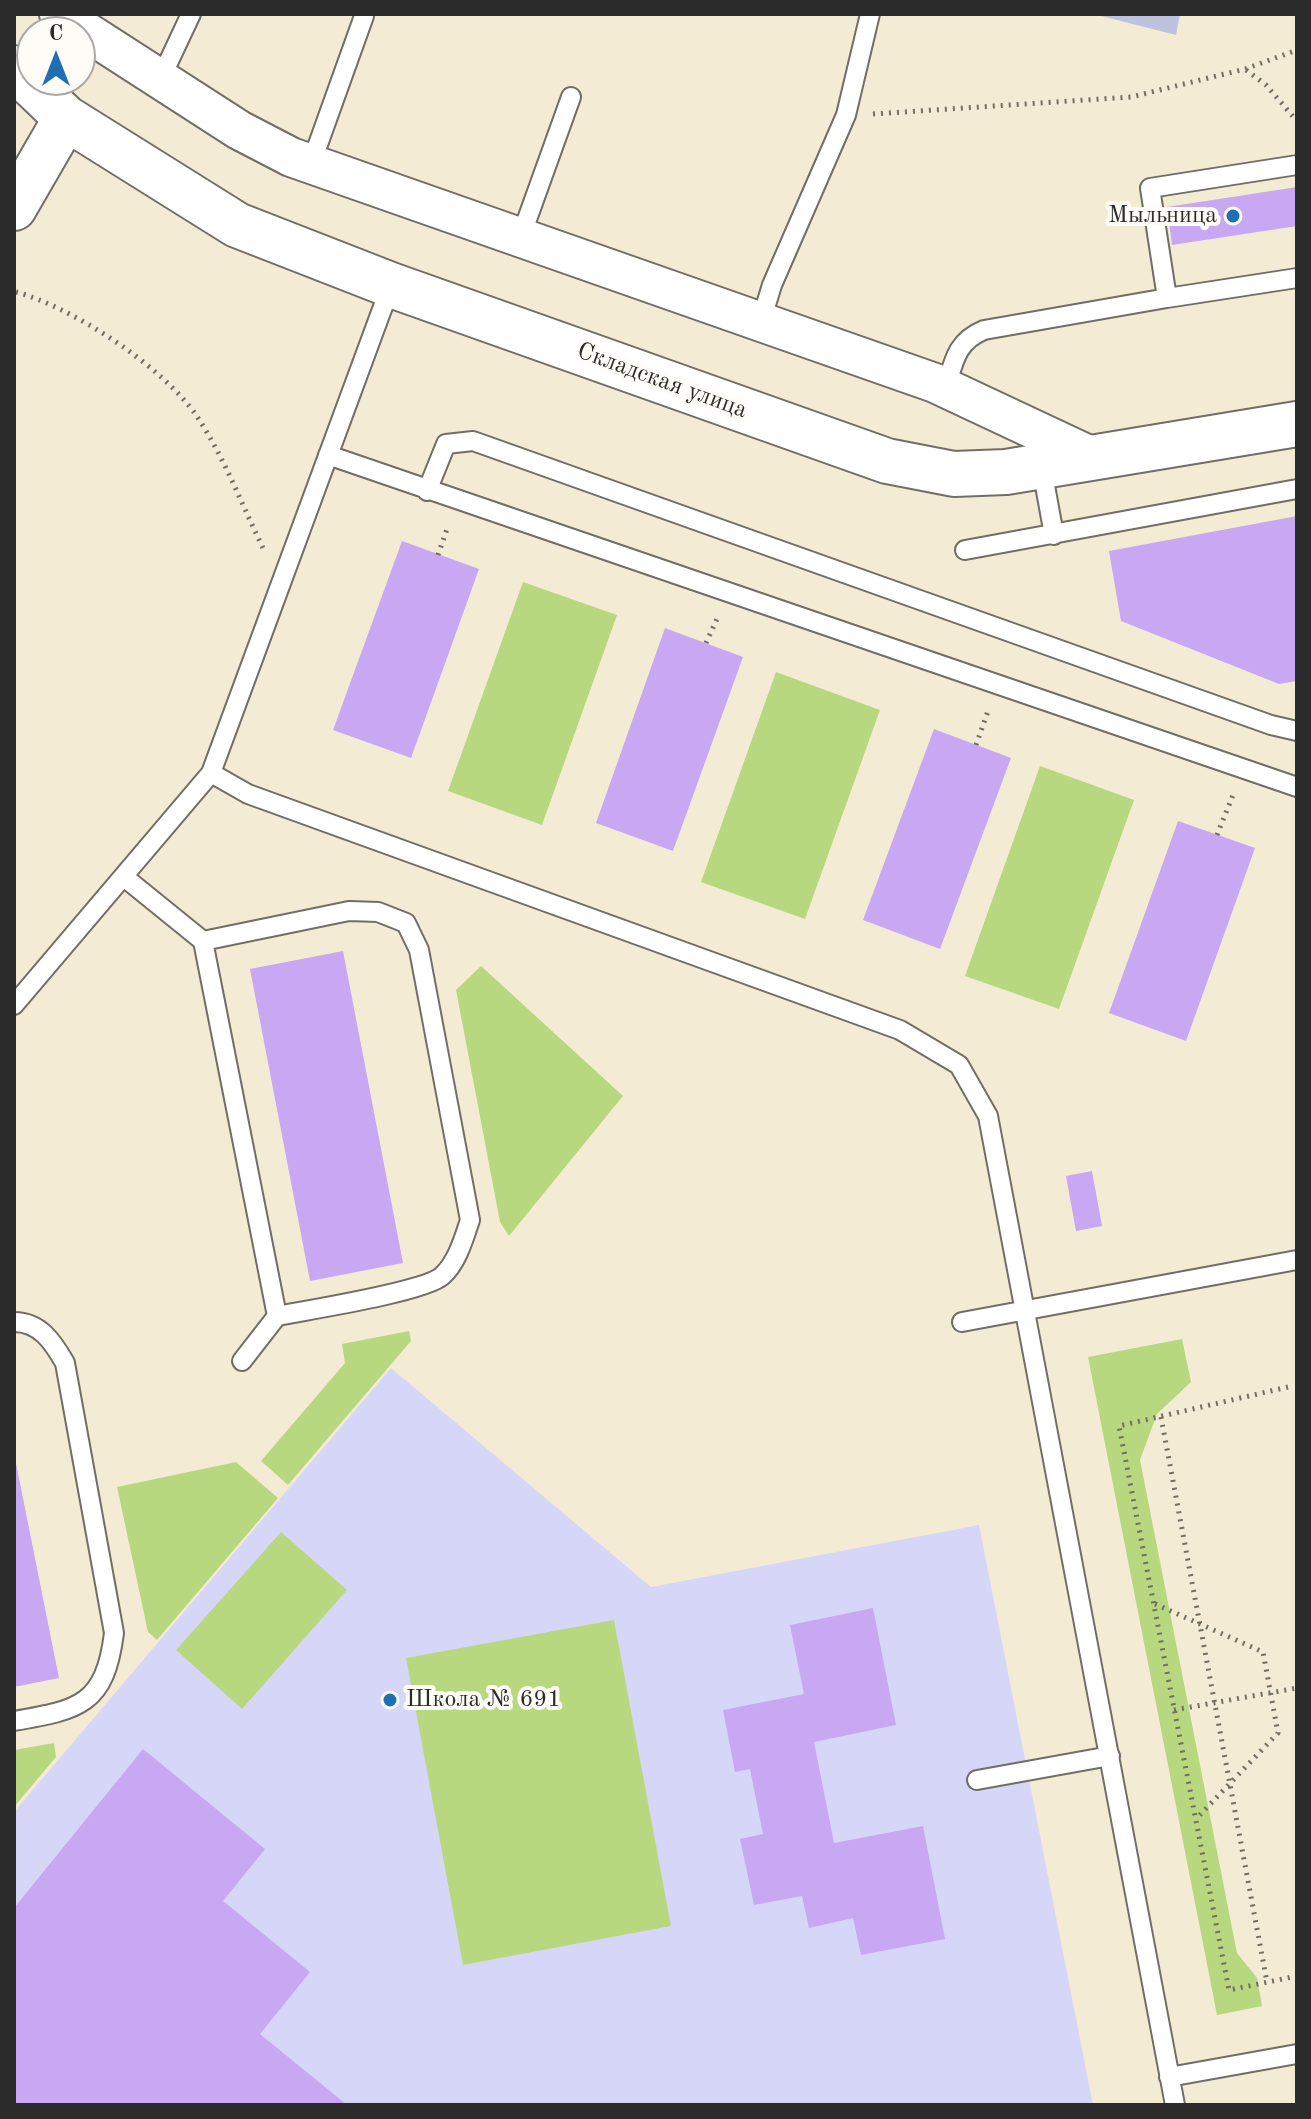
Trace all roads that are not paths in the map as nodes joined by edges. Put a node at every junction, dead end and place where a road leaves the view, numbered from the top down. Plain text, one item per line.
1 (59, 14) edge
2 (191, 14) edge
3 (870, 14) edge
4 (364, 16) dead end
5 (14, 68) edge
6 (160, 80) junction
7 (571, 97) dead end
8 (14, 104) edge
9 (66, 118) junction
10 (311, 164) junction
11 (1297, 165) edge
12 (14, 208) edge
13 (520, 239) junction
14 (1297, 278) edge
15 (391, 285) junction
16 (1167, 298) junction
17 (761, 321) junction
18 (946, 387) junction
19 (1297, 424) edge
20 (328, 455) junction
21 (1097, 459) junction
22 (1042, 469) junction
23 (1297, 489) edge
24 (427, 491) junction
25 (1054, 535) junction
26 (965, 550) dead end
27 (1297, 731) edge
28 (211, 773) junction
29 (1297, 787) edge
30 (124, 877) junction
31 (203, 941) junction
32 (14, 1005) edge
33 (1297, 1260) edge
34 (1027, 1309) junction
35 (277, 1316) junction
36 (14, 1322) edge
37 (962, 1322) dead end
38 (242, 1361) dead end
39 (14, 1721) edge
40 (1110, 1756) junction
41 (977, 1780) dead end
42 (1297, 2054) edge
43 (1169, 2077) junction
44 (1175, 2105) edge

1 - 6 street
2 - 6 lane
3 - 17 lane
4 - 10 lane
5 - 9 street, Складская улица
6 - 10 street
7 - 13 lane
8 - 9 street, Складская улица
9 - 12 street
9 - 15 street, Складская улица
10 - 13 street
11 - 16 lane
13 - 17 street
14 - 16 lane
15 - 20 lane
15 - 22 street, Складская улица
16 - 18 lane
17 - 18 street
18 - 21 street
19 - 21 street, Складская улица
20 - 24 lane
20 - 28 lane
21 - 22 street, Складская улица
22 - 25 lane
23 - 25 lane
24 - 27 lane
24 - 29 lane
25 - 26 lane
28 - 30 lane
28 - 34 lane
30 - 31 lane
30 - 32 lane
31 - 35 lane
31 - 35 lane
33 - 34 lane
34 - 37 lane
34 - 40 lane
35 - 38 lane
36 - 39 lane
40 - 41 lane
40 - 43 lane
42 - 43 lane
43 - 44 lane

